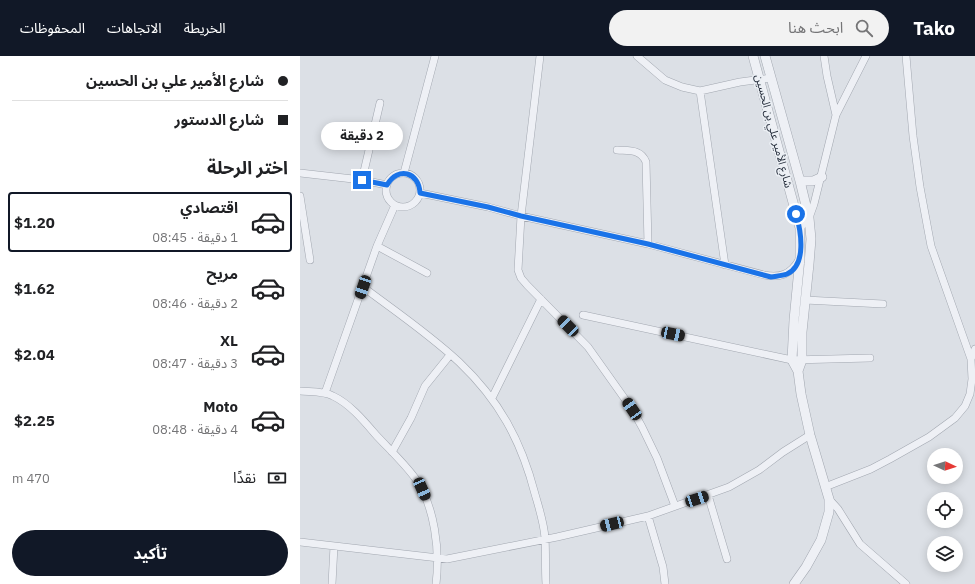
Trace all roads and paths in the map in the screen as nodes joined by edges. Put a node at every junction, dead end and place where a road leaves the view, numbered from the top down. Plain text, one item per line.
1 (434, 56) edge
2 (540, 56) edge
3 (637, 56) edge
4 (754, 56) edge
5 (765, 56) edge
6 (824, 56) edge
7 (866, 56) edge
8 (906, 56) edge
9 (771, 78) junction
10 (760, 80) junction
11 (700, 91) junction
12 (380, 103) dead end
13 (836, 115) junction
14 (617, 150) dead end
15 (300, 173) edge
16 (404, 173) junction
17 (822, 176) junction
18 (362, 180) junction
19 (800, 181) junction
20 (387, 185) junction
21 (420, 193) junction
22 (300, 196) edge
23 (395, 205) junction
24 (521, 216) junction
25 (809, 218) junction
26 (800, 228) junction
27 (648, 244) junction
28 (378, 246) junction
29 (800, 258) junction
30 (310, 260) dead end
31 (725, 265) junction
32 (427, 273) dead end
33 (363, 287) junction
34 (541, 299) junction
35 (805, 300) junction
36 (883, 304) dead end
37 (583, 315) dead end
38 (975, 349) edge
39 (450, 355) junction
40 (870, 358) dead end
41 (971, 359) junction
42 (797, 360) junction
43 (300, 392) edge
44 (325, 393) junction
45 (492, 398) junction
46 (810, 435) junction
47 (392, 452) junction
48 (825, 487) junction
49 (708, 495) junction
50 (829, 499) junction
51 (675, 506) junction
52 (648, 516) junction
53 (545, 538) junction
54 (300, 542) edge
55 (334, 546) junction
56 (438, 559) junction
57 (727, 559) dead end
58 (332, 584) edge
59 (436, 584) edge
60 (546, 584) edge
61 (665, 584) edge
62 (794, 584) edge
63 (906, 584) edge

1 - 16 street
2 - 24 street
3 - 11 street
4 - 10 street, شارع الأمير علي بن الحسين
5 - 9 street, شارع الأمير علي بن الحسين
6 - 13 street
7 - 13 street
8 - 41 street
9 - 10 street
9 - 19 street, شارع الأمير علي بن الحسين
10 - 11 street
10 - 26 street, شارع الأمير علي بن الحسين
11 - 31 street
12 - 18 street
13 - 17 street
14 - 27 street
15 - 18 street
16 - 20 street
16 - 21 street
17 - 19 street
17 - 25 street
18 - 20 street
19 - 25 street, شارع الأمير علي بن الحسين
20 - 23 street
21 - 23 street
21 - 24 street
22 - 30 street
23 - 28 street
24 - 27 street
24 - 34 street
25 - 26 street
25 - 35 street, شارع الأمير علي بن الحسين
26 - 29 street, شارع الأمير علي بن الحسين
27 - 31 street
28 - 32 street
28 - 33 street
29 - 31 street
29 - 42 street, شارع الأمير علي بن الحسين
33 - 39 street
33 - 44 street
34 - 45 street
34 - 51 street
35 - 36 street
35 - 42 street, شارع الأمير علي بن الحسين
37 - 42 street
38 - 41 street
39 - 45 street
39 - 47 street
40 - 42 street
41 - 48 street
42 - 46 street, شارع الأمير علي بن الحسين
43 - 44 street
44 - 47 street
45 - 53 street
46 - 48 street, شارع الأمير علي بن الحسين
46 - 49 street
47 - 56 street
48 - 50 street, شارع الأمير علي بن الحسين
49 - 51 street
49 - 57 street
50 - 62 street, شارع الأمير علي بن الحسين
50 - 63 street
51 - 52 street
52 - 53 street
52 - 61 street
53 - 56 street
53 - 60 street
54 - 55 street
55 - 56 street
55 - 58 street
56 - 59 street

